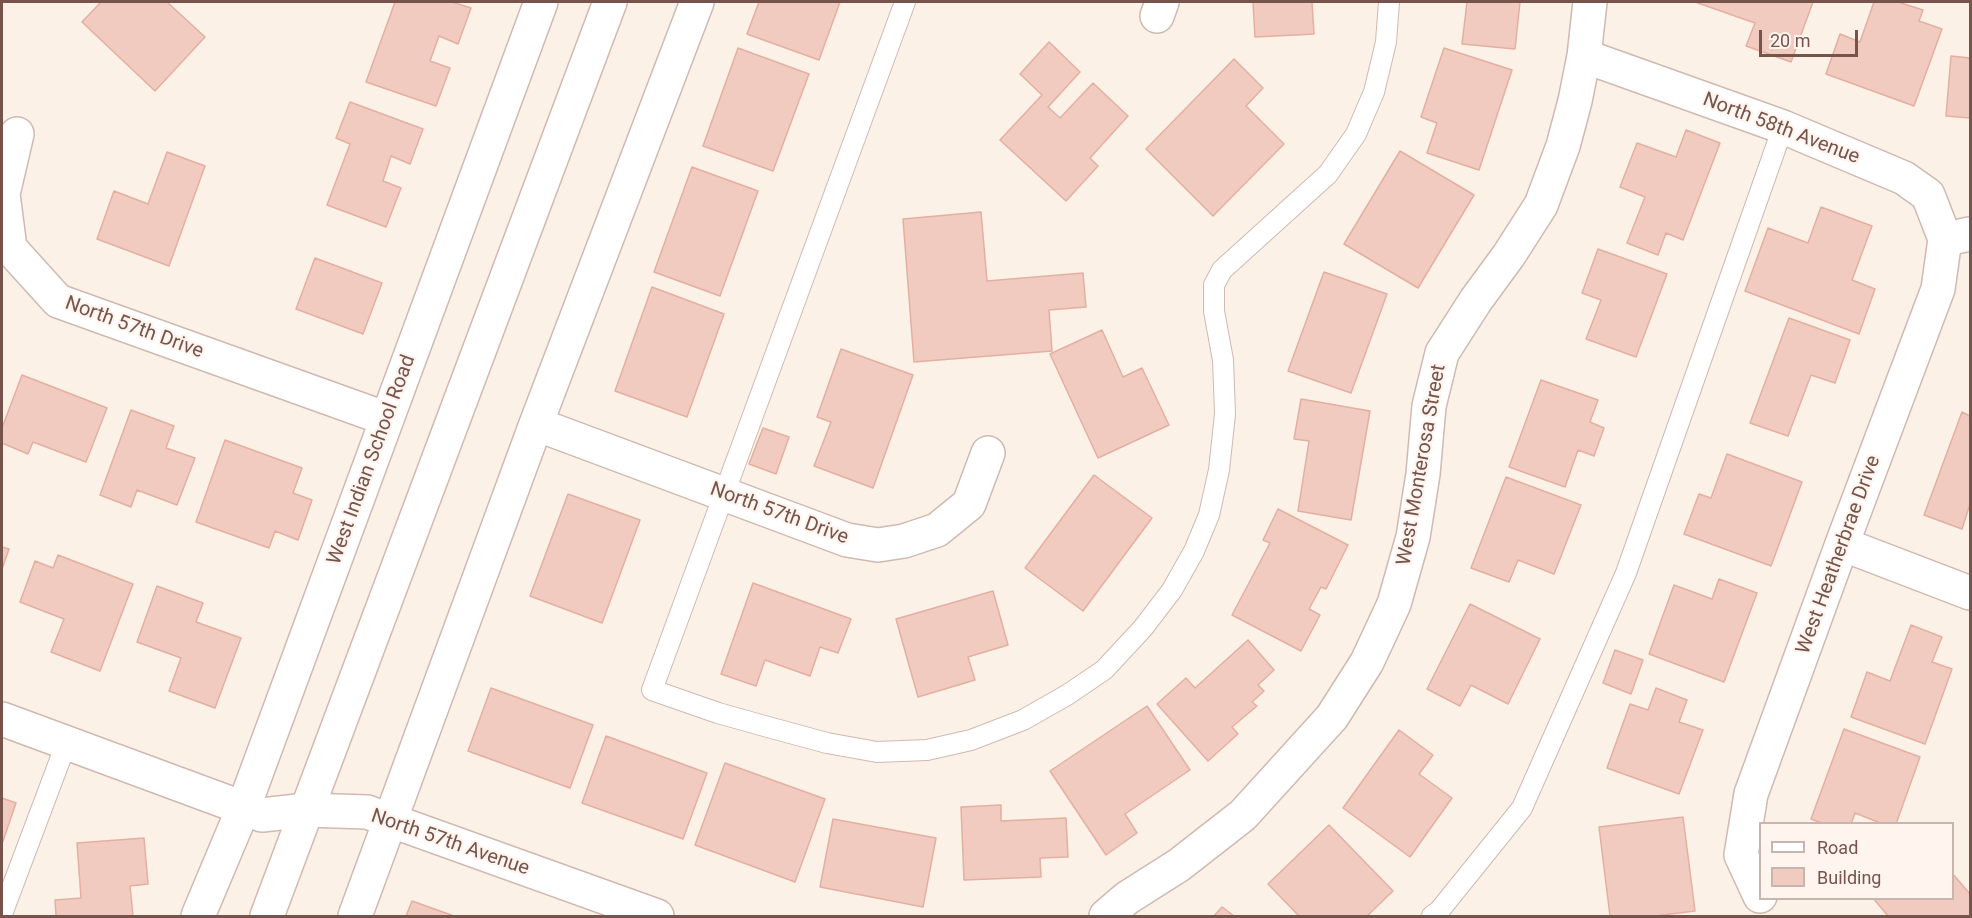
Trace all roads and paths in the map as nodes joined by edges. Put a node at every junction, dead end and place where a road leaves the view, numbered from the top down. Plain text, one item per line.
1 (541, 2) edge
2 (610, 2) edge
3 (697, 2) edge
4 (905, 2) edge
5 (1389, 2) edge
6 (1590, 2) edge
7 (1584, 56) junction
8 (1783, 127) junction
9 (17, 134) dead end
10 (1958, 237) edge
11 (387, 419) junction
12 (536, 424) junction
13 (988, 453) dead end
14 (723, 493) junction
15 (1842, 544) junction
16 (1971, 593) edge
17 (2, 719) edge
18 (66, 744) junction
19 (243, 809) junction
20 (306, 810) junction
21 (392, 820) junction
22 (1759, 893) edge
23 (1762, 900) edge
24 (2, 914) edge
25 (198, 916) edge
26 (267, 916) edge
27 (355, 916) edge
28 (657, 916) edge
29 (1106, 916) edge
30 (1432, 916) edge
31 (1775, 916) edge

1 - 11 street, West Indian School Road
2 - 20 street
3 - 12 street
4 - 14 lane
5 - 14 lane
6 - 7 street, West Monterosa Street
7 - 8 street, North 58th Avenue
7 - 29 street, West Monterosa Street
8 - 10 street, North 58th Avenue
8 - 30 lane
9 - 11 street, North 57th Drive
10 - 15 street, West Heatherbrae Drive
11 - 19 street, West Indian School Road
12 - 14 street, North 57th Drive
12 - 21 street
13 - 14 street, North 57th Drive
15 - 16 street
15 - 22 street, West Heatherbrae Drive
17 - 18 street, North 57th Avenue
18 - 19 street, North 57th Avenue
18 - 24 lane
19 - 20 street, North 57th Avenue
19 - 25 street, West Indian School Road
20 - 21 street, North 57th Avenue
20 - 26 street
21 - 27 street
21 - 28 street, North 57th Avenue
23 - 31 street, West Heatherbrae Drive

